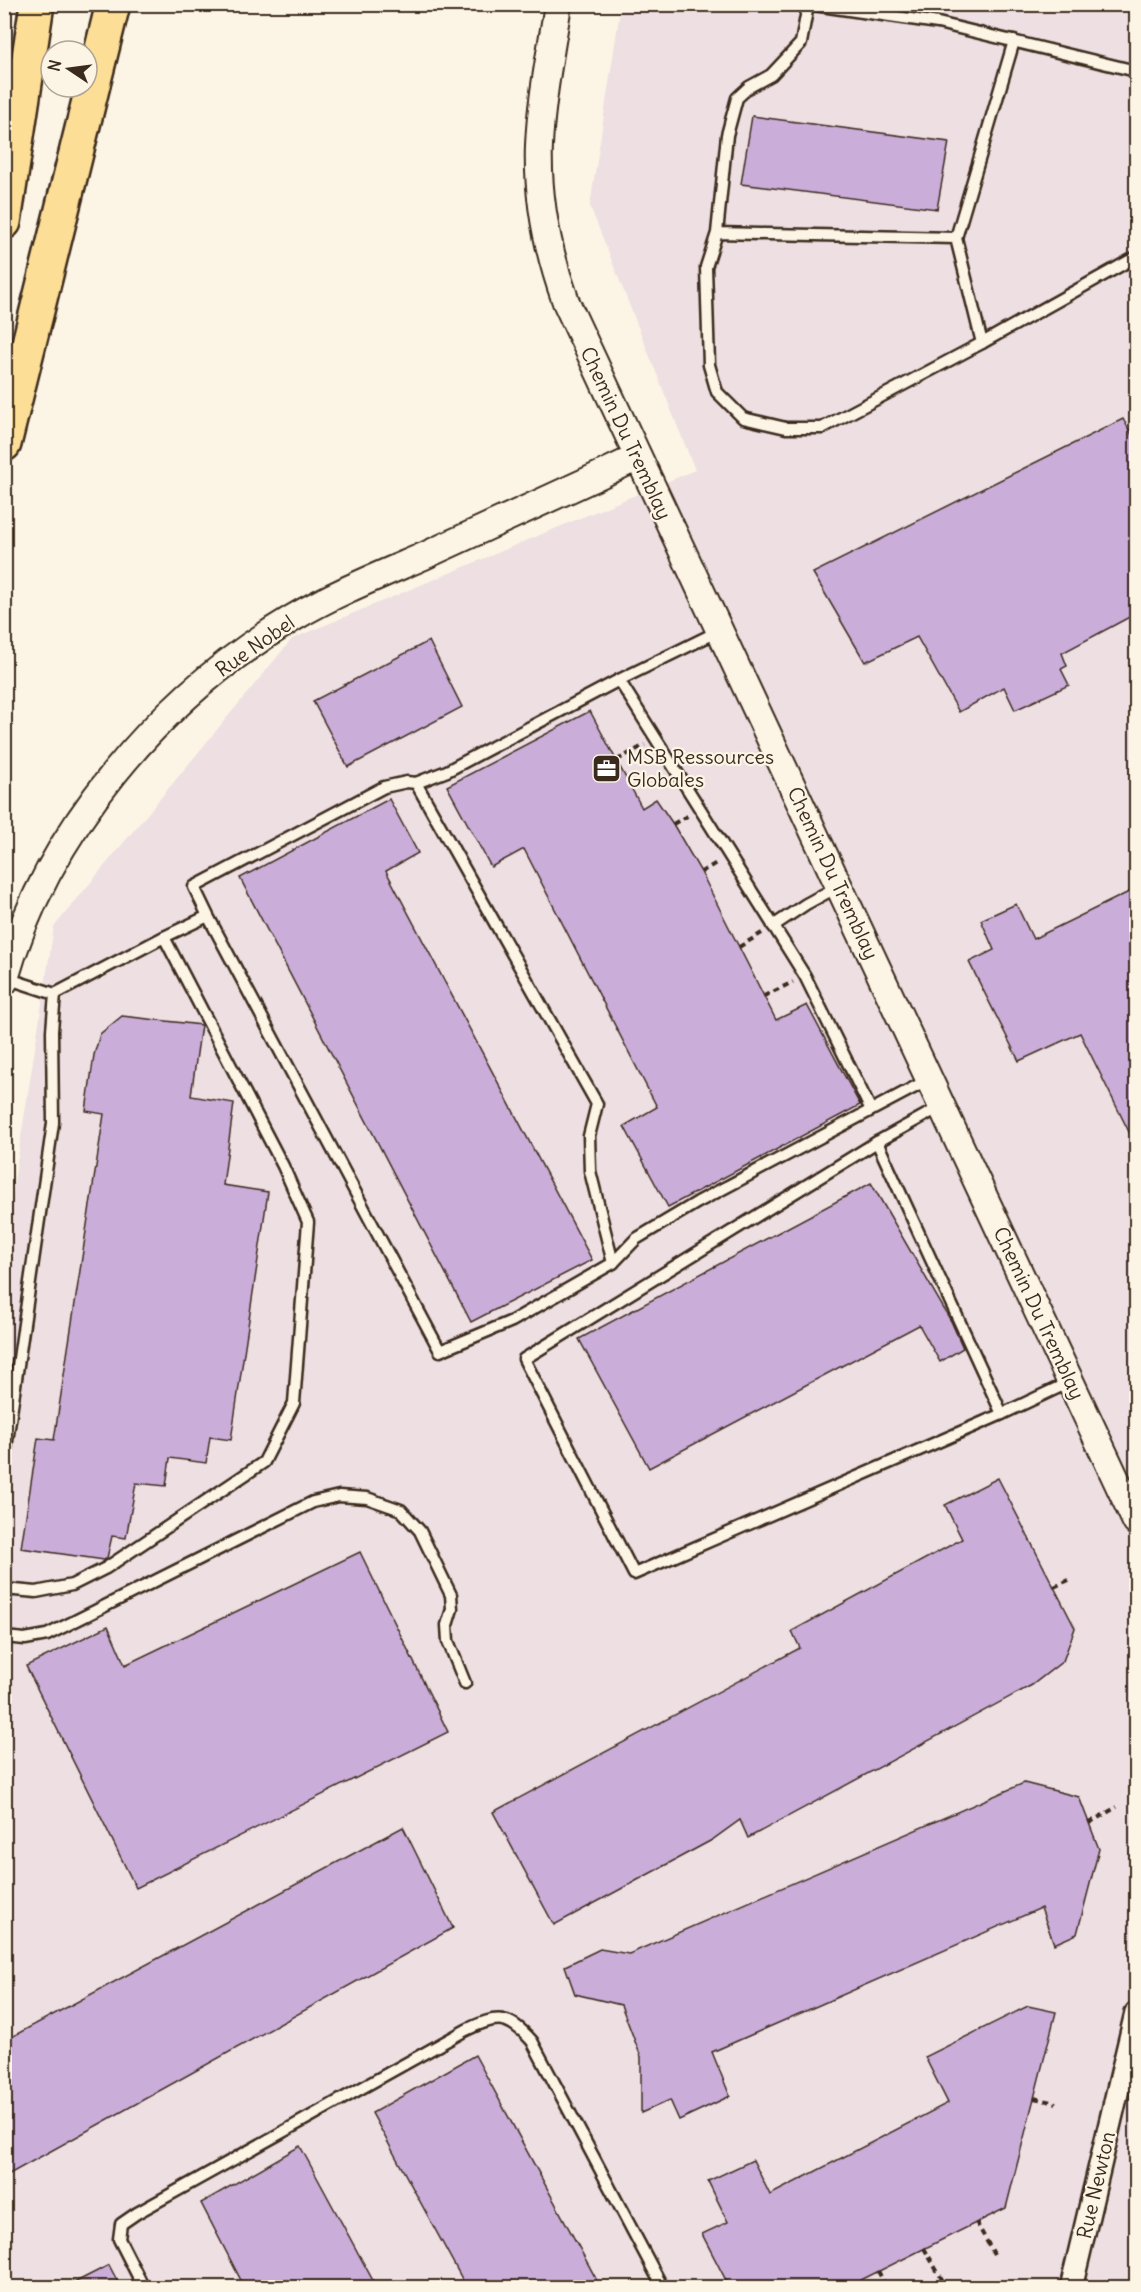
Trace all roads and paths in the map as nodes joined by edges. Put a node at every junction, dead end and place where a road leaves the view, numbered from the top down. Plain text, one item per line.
1 (37, 4) edge
2 (113, 4) edge
3 (558, 4) edge
4 (808, 5) edge
5 (1014, 41) junction
6 (1137, 71) edge
7 (4, 222) edge
8 (717, 233) junction
9 (956, 238) junction
10 (1137, 257) edge
11 (982, 343) junction
12 (4, 444) edge
13 (638, 457) junction
14 (719, 631) junction
15 (619, 680) junction
16 (630, 753) dead end
17 (617, 760) dead end
18 (416, 783) junction
19 (706, 870) dead end
20 (701, 872) dead end
21 (839, 886) junction
22 (208, 916) junction
23 (773, 926) junction
24 (164, 937) junction
25 (749, 940) dead end
26 (739, 947) dead end
27 (5, 980) edge
28 (779, 988) dead end
29 (55, 994) junction
30 (764, 996) dead end
31 (930, 1079) junction
32 (942, 1106) junction
33 (871, 1110) junction
34 (877, 1142) junction
35 (613, 1263) junction
36 (1071, 1382) junction
37 (1002, 1414) junction
38 (4, 1461) edge
39 (1137, 1522) edge
40 (1069, 1580) dead end
41 (1054, 1587) dead end
42 (4, 1589) edge
43 (4, 1636) edge
44 (465, 1683) dead end
45 (1117, 1807) dead end
46 (1089, 1823) dead end
47 (1137, 2013) edge
48 (1034, 2098) dead end
49 (1056, 2103) dead end
50 (976, 2222) dead end
51 (924, 2248) dead end
52 (994, 2254) dead end
53 (878, 2271) dead end
54 (944, 2283) dead end
55 (144, 2288) edge
56 (663, 2288) edge
57 (887, 2288) edge
58 (1071, 2288) edge

1 - 7 highway
2 - 12 highway
3 - 13 street, Chemin Du Tremblay
4 - 5 lane
4 - 8 lane
5 - 6 lane
5 - 9 lane
8 - 9 lane
8 - 11 lane
9 - 11 lane
10 - 11 lane
13 - 14 street, Chemin Du Tremblay
13 - 27 street, Rue Nobel
14 - 15 lane
14 - 21 street, Chemin Du Tremblay
15 - 18 lane
15 - 23 lane
16 - 17 path
18 - 22 lane
18 - 35 lane
19 - 20 path
21 - 23 lane
21 - 31 street, Chemin Du Tremblay
22 - 24 lane
22 - 35 lane
23 - 33 lane
24 - 29 lane
24 - 42 lane
25 - 26 path
27 - 29 lane
28 - 30 path
29 - 38 lane
31 - 32 street, Chemin Du Tremblay
31 - 33 lane
32 - 34 lane
32 - 36 street, Chemin Du Tremblay
33 - 35 lane
34 - 37 lane
34 - 37 lane
36 - 37 lane
36 - 39 street, Chemin Du Tremblay
40 - 41 path
43 - 44 lane
45 - 46 path
47 - 58 street, Rue Newton
48 - 49 path
50 - 52 path
51 - 54 path
53 - 57 path
55 - 56 lane

